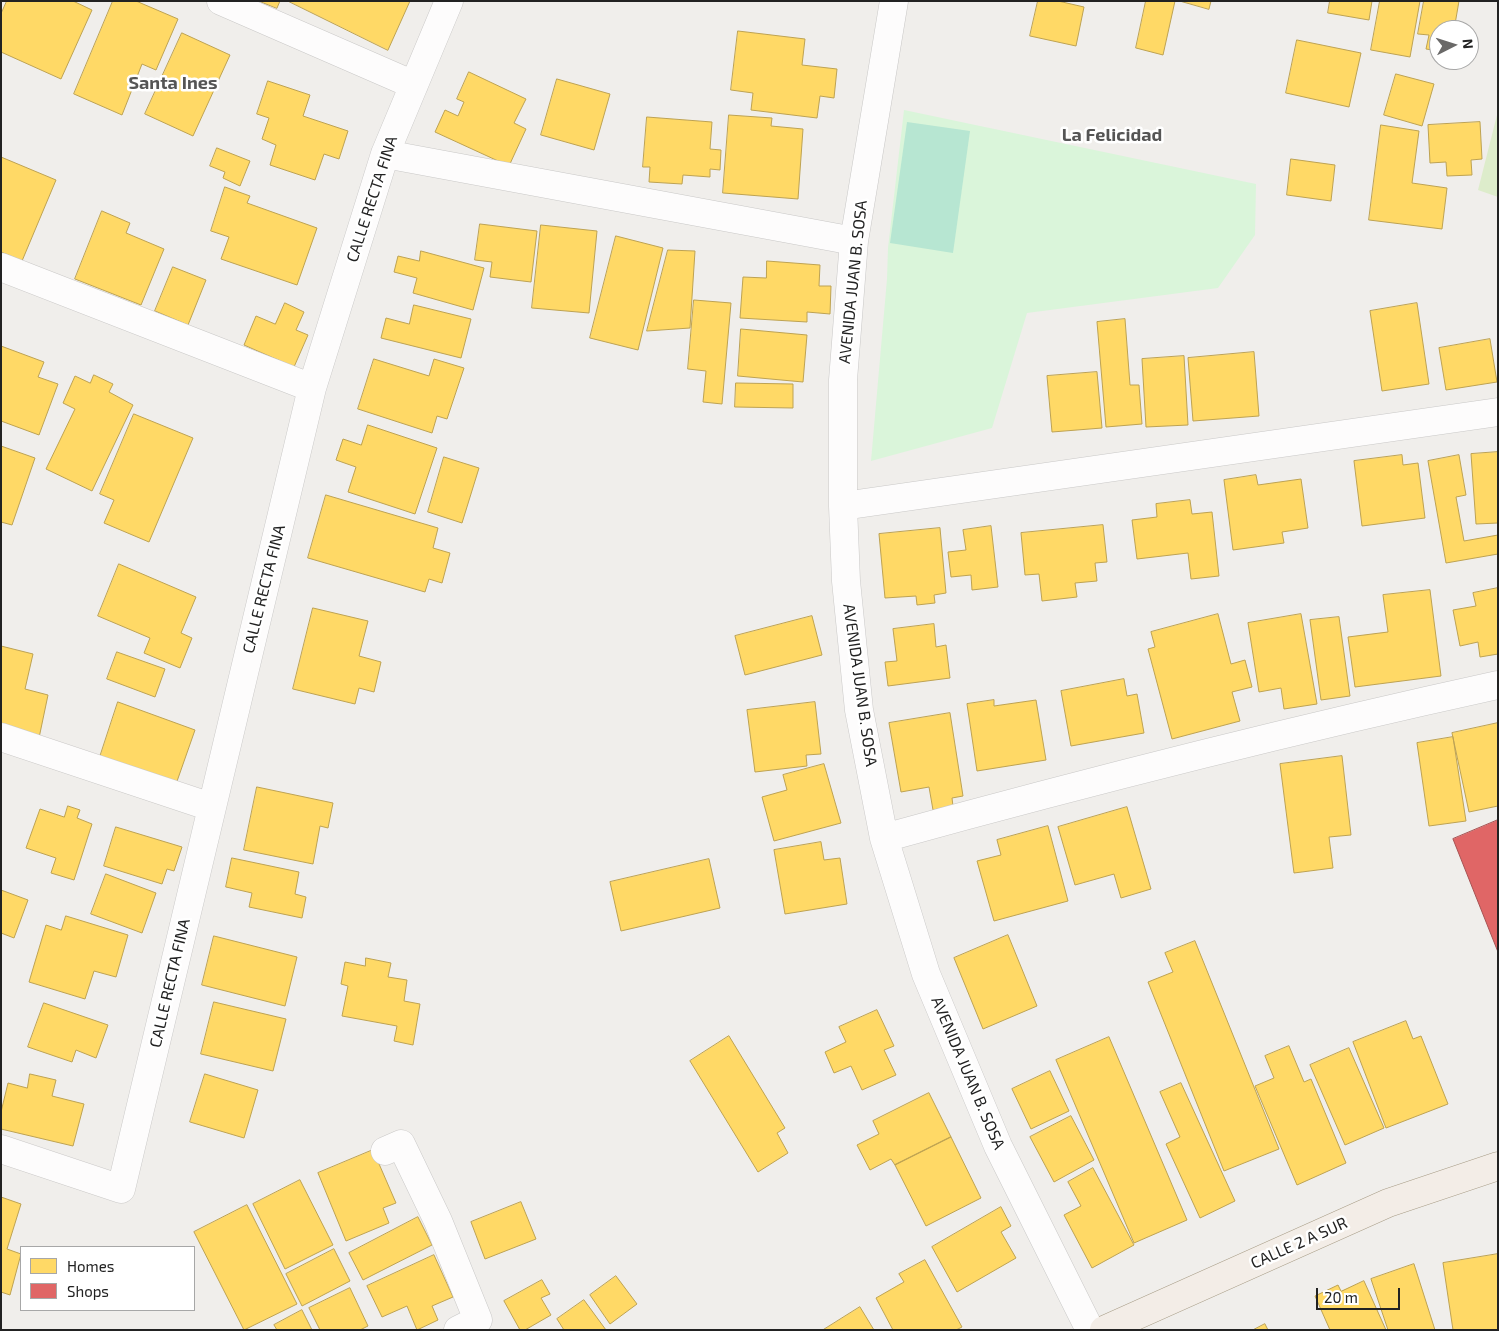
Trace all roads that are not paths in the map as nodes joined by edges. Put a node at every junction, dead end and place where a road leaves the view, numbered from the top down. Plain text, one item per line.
1 (220, 1) edge
2 (449, 1) edge
3 (894, 1) edge
4 (414, 86) junction
5 (385, 154) junction
6 (854, 241) junction
7 (1, 267) edge
8 (312, 388) junction
9 (1498, 412) edge
10 (843, 506) junction
11 (1498, 685) edge
12 (1, 737) edge
13 (211, 807) junction
14 (884, 838) junction
15 (1, 1149) edge
16 (385, 1152) dead end
17 (1498, 1166) edge
18 (458, 1330) edge
19 (1090, 1330) edge
20 (1104, 1330) edge

1 - 4 street
2 - 4 street, CALLE RECTA FINA
3 - 6 street, AVENIDA JUAN B. SOSA
4 - 5 street, CALLE RECTA FINA
5 - 6 street
5 - 8 street, CALLE RECTA FINA
6 - 10 street, AVENIDA JUAN B. SOSA
7 - 8 street
8 - 13 street, CALLE RECTA FINA
9 - 10 street
10 - 14 street, AVENIDA JUAN B. SOSA
11 - 14 street
12 - 13 street
13 - 15 street, CALLE RECTA FINA
14 - 19 street, AVENIDA JUAN B. SOSA
16 - 18 street
17 - 20 main road, CALLE 2 A SUR

